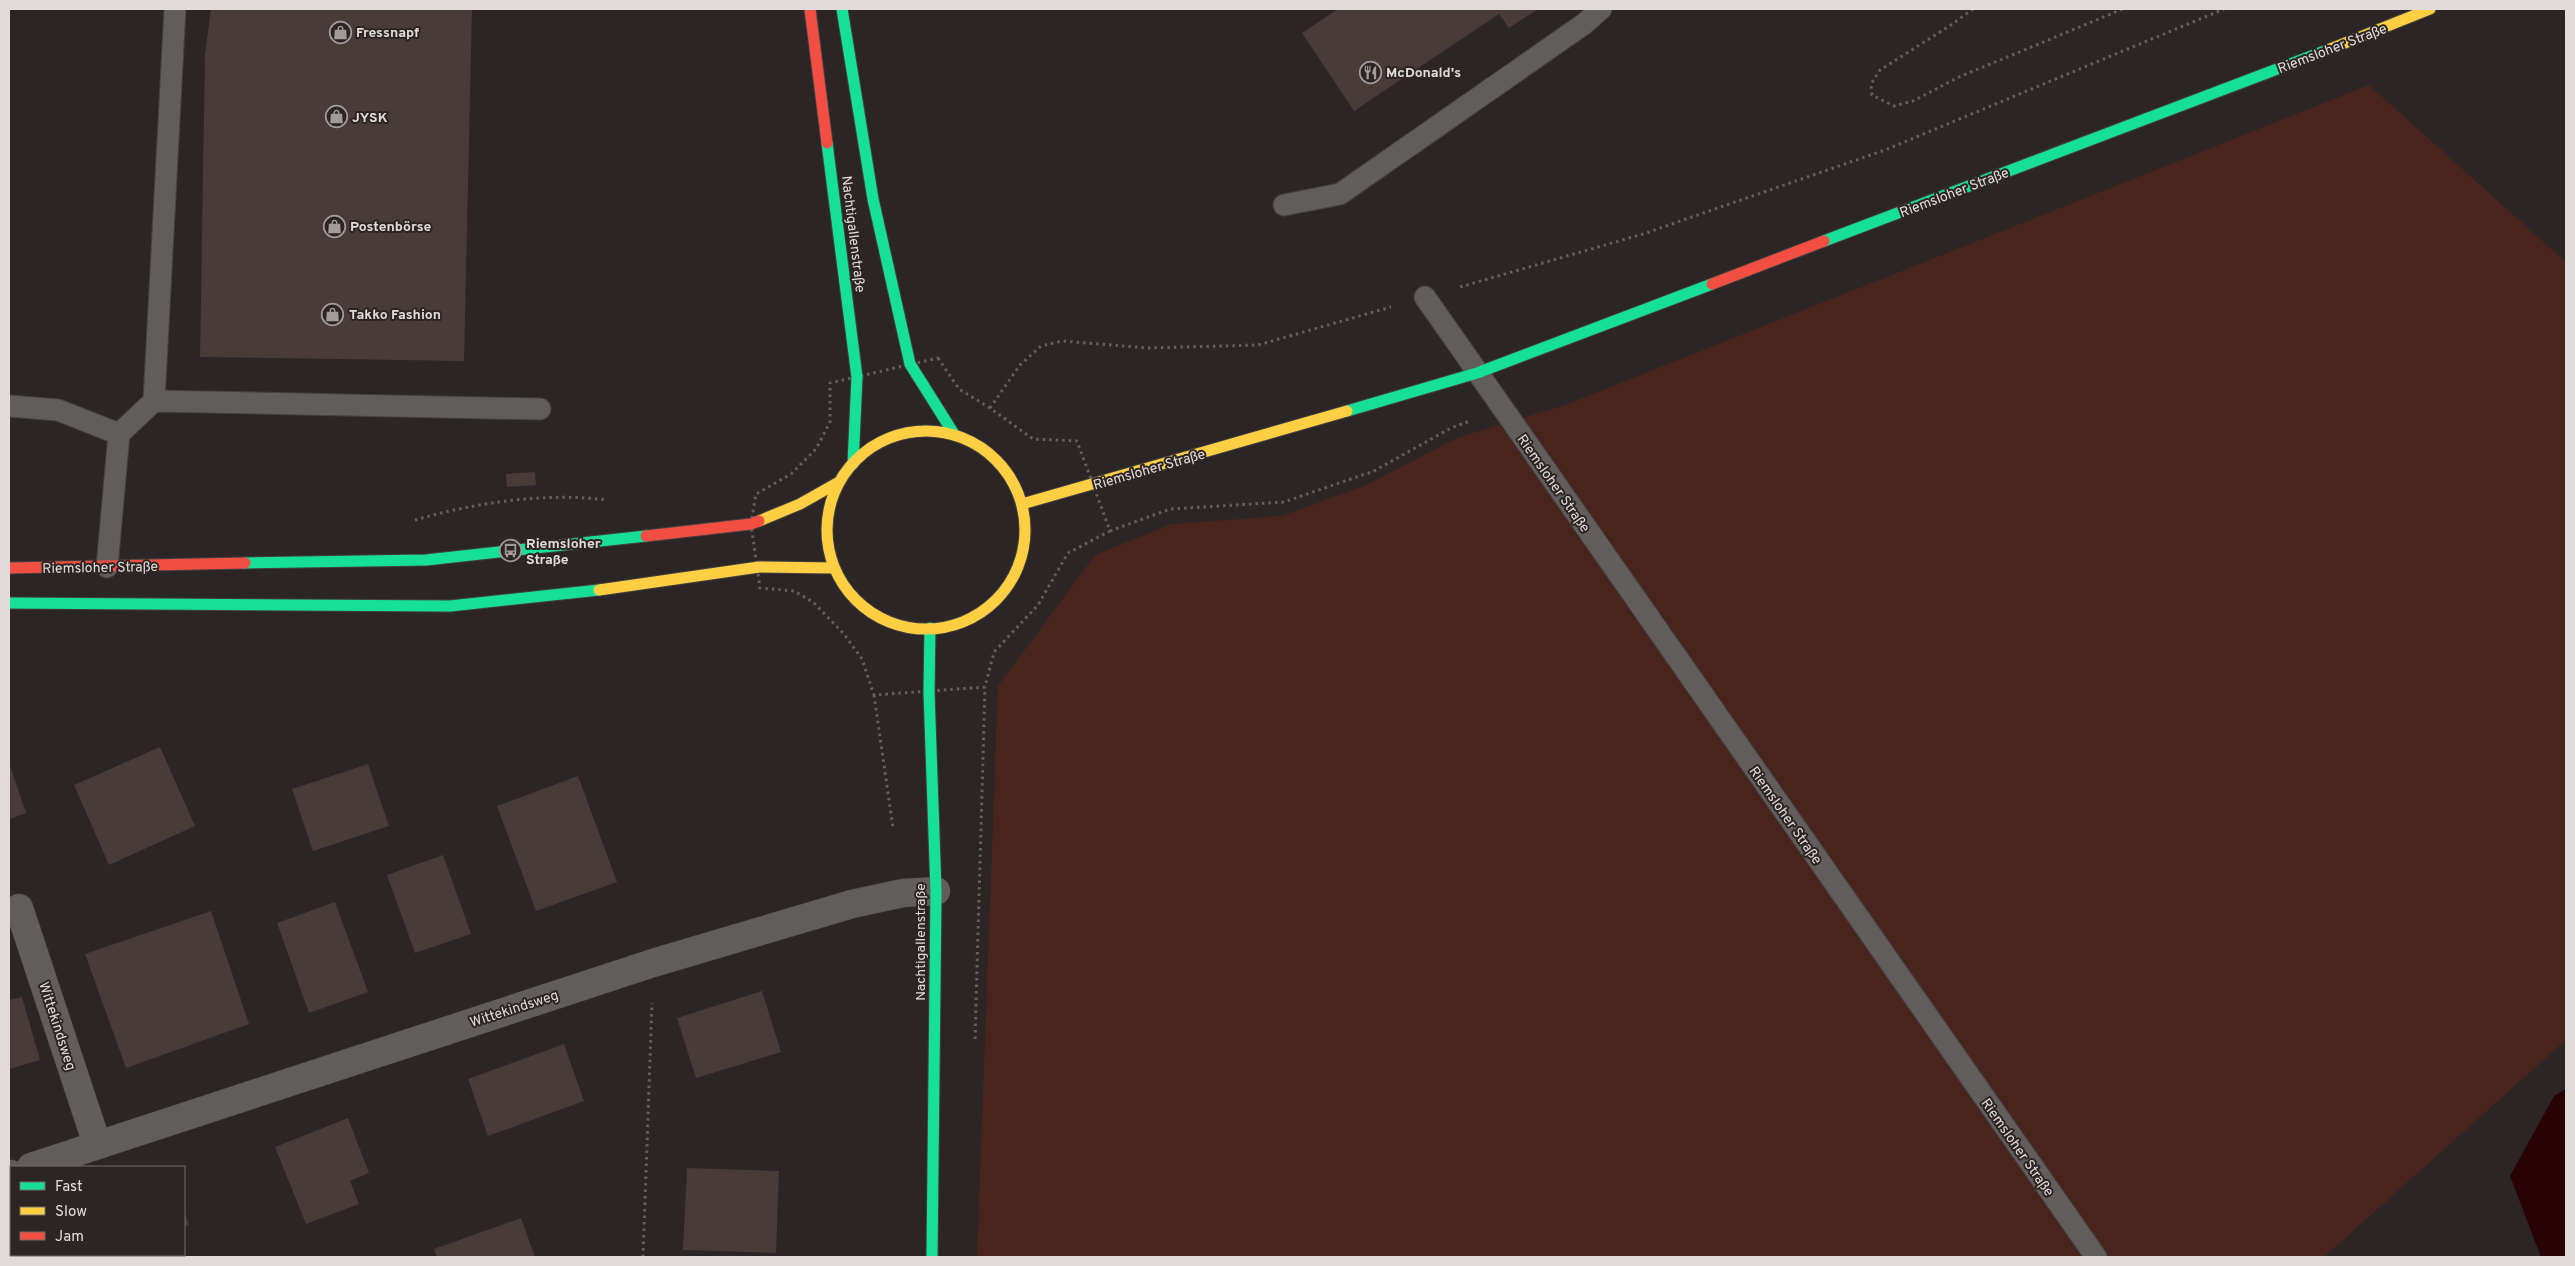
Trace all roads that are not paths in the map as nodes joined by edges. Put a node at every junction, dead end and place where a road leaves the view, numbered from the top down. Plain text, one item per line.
1 (175, 9) edge
2 (810, 9) edge
3 (842, 9) edge
4 (1601, 9) edge
5 (2430, 9) edge
6 (1587, 16) edge
7 (1284, 205) dead end
8 (1425, 297) road end
9 (1477, 373) junction
10 (154, 401) junction
11 (9, 406) edge
12 (540, 409) dead end
13 (119, 434) junction
14 (954, 434) junction
15 (852, 464) junction
16 (839, 482) junction
17 (1022, 504) junction
18 (107, 567) junction
19 (9, 568) edge
20 (834, 568) junction
21 (9, 603) edge
22 (930, 628) junction
23 (936, 891) junction
24 (19, 908) dead end
25 (97, 1144) junction
26 (34, 1166) edge
27 (932, 1257) edge
28 (2096, 1257) edge

1 - 10 lane
2 - 15 main road, Nachtigallenstraße
3 - 14 main road, Nachtigallenstraße
4 - 6 lane
5 - 9 main road, Riemsloher Straße
6 - 7 lane
8 - 9 lane, Riemsloher Straße
9 - 17 main road, Riemsloher Straße
9 - 28 lane, Riemsloher Straße
10 - 12 lane
10 - 13 lane
11 - 13 lane
13 - 18 lane
14 - 15 main road
14 - 17 main road
15 - 16 main road
16 - 18 main road, Riemsloher Straße
16 - 20 main road
17 - 22 main road
18 - 19 main road, Riemsloher Straße
20 - 21 main road
20 - 22 main road
22 - 23 main road, Nachtigallenstraße
23 - 25 street, Wittekindsweg
23 - 27 main road, Nachtigallenstraße
24 - 25 street, Wittekindsweg
25 - 26 street, Wittekindsweg

